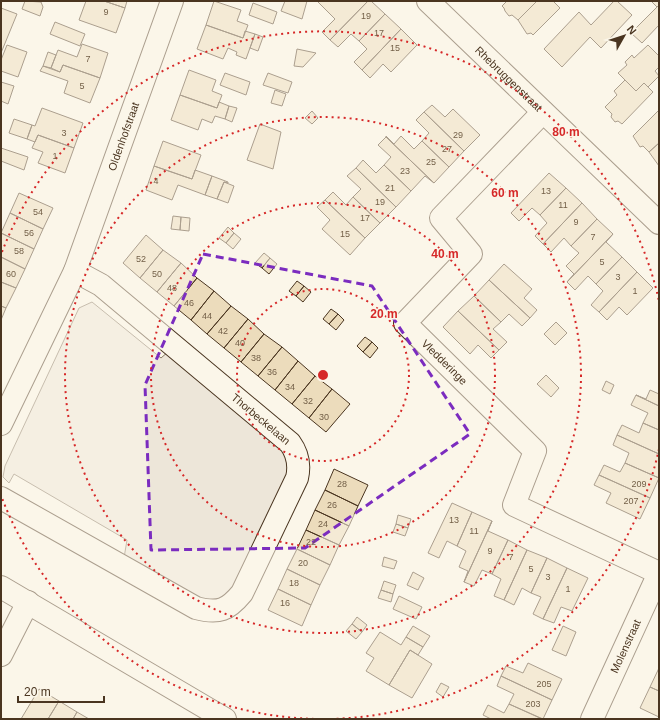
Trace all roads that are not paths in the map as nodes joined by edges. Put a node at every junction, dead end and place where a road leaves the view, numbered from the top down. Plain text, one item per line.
1 (172, 1) edge
2 (428, 1) edge
3 (543, 112) junction
4 (659, 223) edge
5 (75, 271) junction
6 (1, 424) edge
7 (1, 498) edge
8 (659, 573) edge
9 (1, 587) edge
10 (28, 602) junction
11 (1, 655) edge
12 (224, 719) edge
13 (592, 719) edge

1 - 5 street, Oldenhofstraat
2 - 3 street, Rhebruggenstraat
3 - 4 street, Rhebruggenstraat
3 - 8 street, Vledderinge
5 - 6 street
5 - 7 street, Thorbeckelaan
8 - 13 street, Molenstraat
9 - 10 street
10 - 11 street
10 - 12 street

